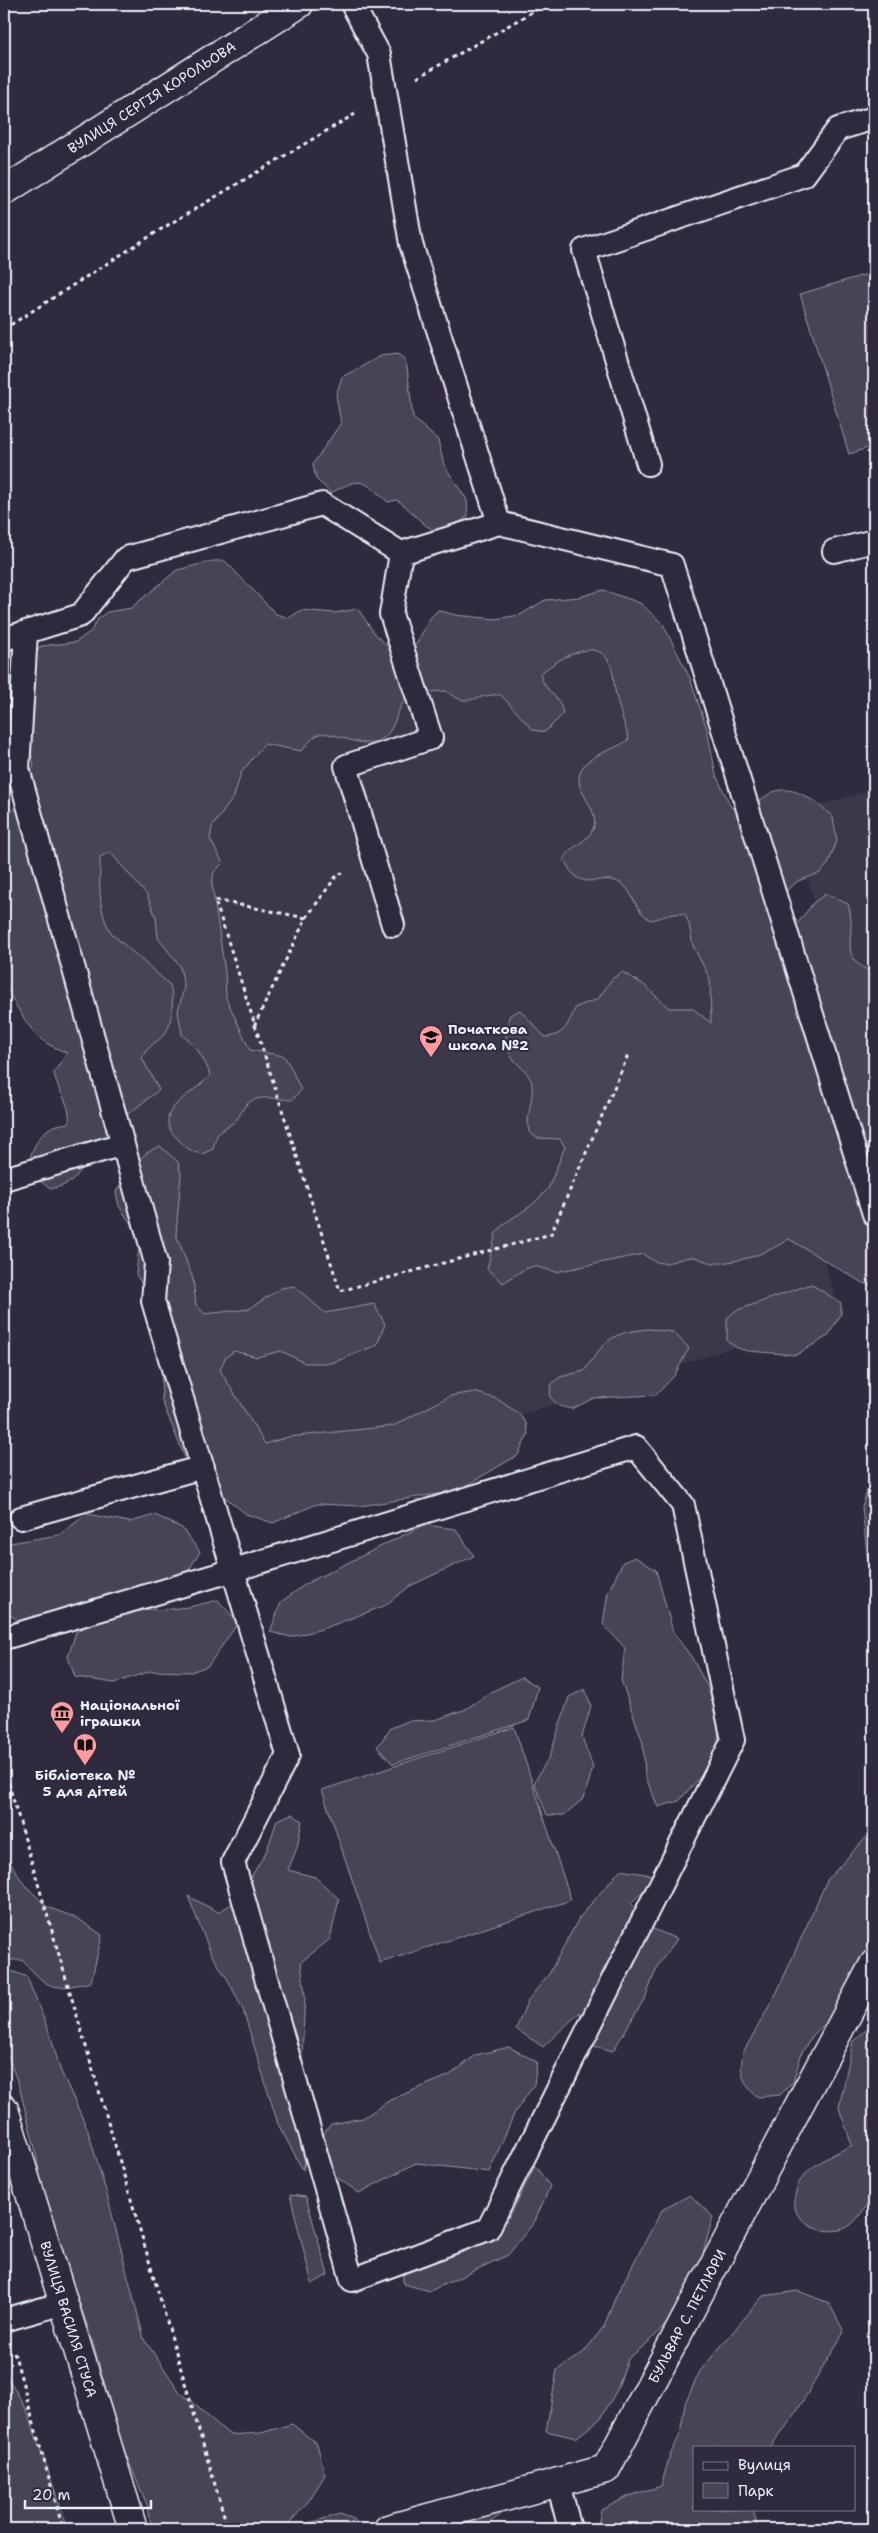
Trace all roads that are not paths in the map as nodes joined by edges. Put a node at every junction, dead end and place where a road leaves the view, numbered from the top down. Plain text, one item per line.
1 (299, 4) edge
2 (352, 4) edge
3 (874, 118) edge
4 (4, 191) edge
5 (648, 464) dead end
6 (499, 523) junction
7 (874, 541) edge
8 (834, 551) dead end
9 (401, 553) junction
10 (26, 632) junction
11 (4, 639) edge
12 (393, 925) dead end
13 (122, 1144) junction
14 (4, 1179) edge
15 (874, 1214) edge
16 (203, 1467) junction
17 (21, 1518) dead end
18 (234, 1570) junction
19 (4, 1638) edge
20 (874, 1964) edge
21 (4, 2109) edge
22 (64, 2303) junction
23 (4, 2319) edge
24 (558, 2483) junction
25 (133, 2529) edge
26 (388, 2529) edge
27 (570, 2529) edge

1 - 4 street, ВУЛИЦЯ СЕРГІЯ КОРОЛЬОВА
2 - 6 lane
3 - 5 lane
6 - 9 lane
6 - 15 lane
7 - 8 lane
9 - 10 lane
9 - 12 lane
10 - 11 lane
10 - 13 lane
13 - 14 lane
13 - 16 lane
16 - 17 lane
16 - 18 lane
18 - 18 lane
18 - 19 lane
20 - 24 street, БУЛЬВАР C. ПЕТЛЮРИ
21 - 22 street, ВУЛИЦЯ ВАСИЛЯ СТУСА
22 - 23 lane
22 - 25 street, ВУЛИЦЯ ВАСИЛЯ СТУСА
24 - 26 street, БУЛЬВАР C. ПЕТЛЮРИ
24 - 27 lane

